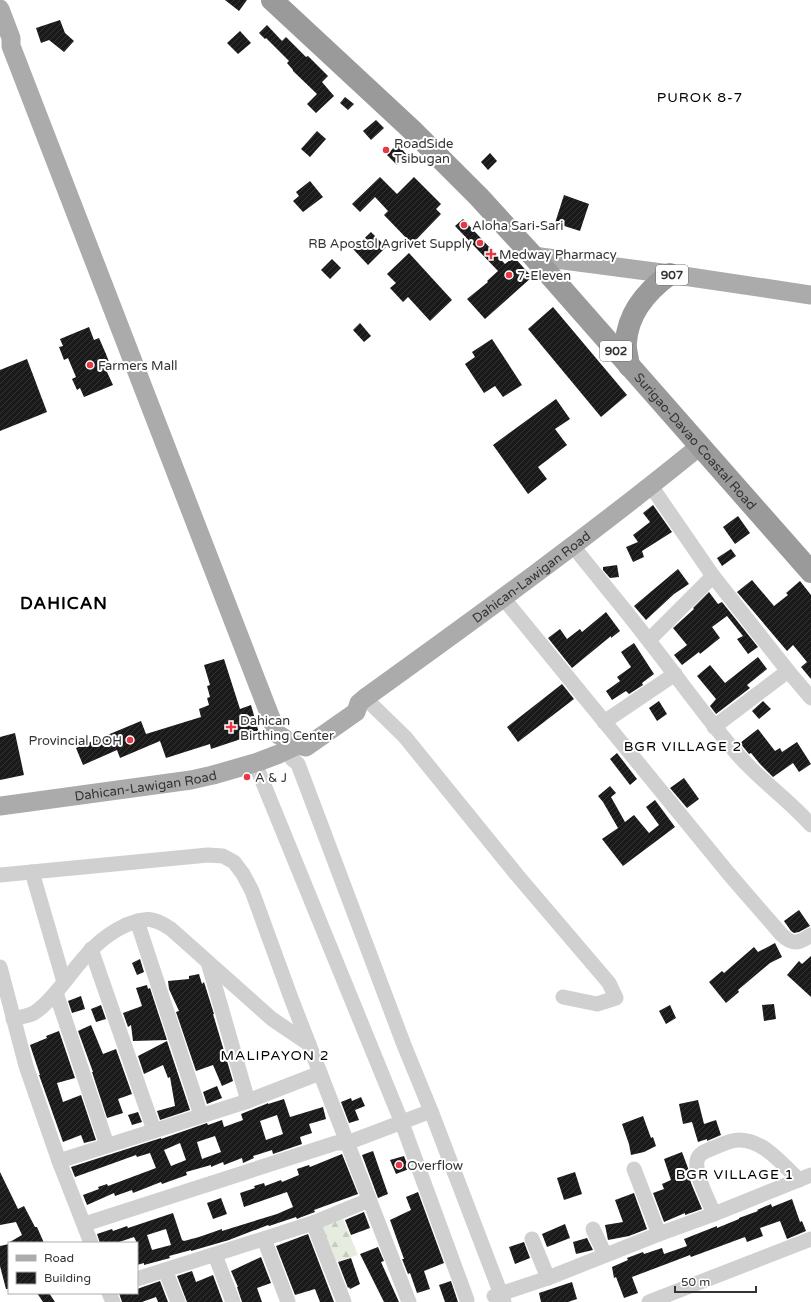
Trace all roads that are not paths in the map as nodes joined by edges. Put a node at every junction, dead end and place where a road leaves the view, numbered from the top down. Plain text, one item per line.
1 (272, 0) edge
2 (5, 29) edge
3 (533, 256) junction
4 (670, 274) junction
5 (811, 295) edge
6 (630, 366) junction
7 (700, 446) junction
8 (651, 486) junction
9 (573, 546) junction
10 (811, 572) edge
11 (713, 576) junction
12 (504, 599) junction
13 (649, 640) junction
14 (788, 671) junction
15 (674, 674) junction
16 (811, 698) edge
17 (362, 700) junction
18 (604, 722) junction
19 (714, 727) junction
20 (291, 748) junction
21 (255, 763) junction
22 (0, 806) edge
23 (811, 825) edge
24 (32, 872) junction
25 (0, 875) edge
26 (137, 921) junction
27 (811, 935) edge
28 (91, 950) junction
29 (208, 962) junction
30 (0, 967) edge
31 (60, 987) junction
32 (563, 997) dead end
33 (13, 1019) junction
34 (308, 1044) junction
35 (320, 1072) junction
36 (248, 1101) junction
37 (427, 1109) junction
38 (201, 1115) junction
39 (401, 1120) junction
40 (154, 1130) junction
41 (343, 1140) junction
42 (107, 1145) junction
43 (59, 1160) junction
44 (634, 1169) dead end
45 (805, 1178) edge
46 (369, 1200) junction
47 (714, 1214) junction
48 (313, 1223) junction
49 (85, 1224) junction
50 (593, 1229) dead end
51 (659, 1234) junction
52 (264, 1239) junction
53 (532, 1239) dead end
54 (811, 1239) edge
55 (91, 1242) edge
56 (214, 1255) junction
57 (605, 1255) junction
58 (165, 1270) junction
59 (548, 1278) junction
60 (138, 1279) edge
61 (499, 1299) edge
62 (467, 1300) dead end
63 (178, 1302) edge
64 (233, 1302) edge
65 (288, 1302) edge
66 (344, 1302) edge
67 (409, 1302) edge
68 (649, 1302) edge

1 - 3 highway, Surigao-Davao Coastal Road
2 - 20 main road
3 - 4 main road, 907
3 - 6 highway, Surigao-Davao Coastal Road / 902
4 - 5 main road, 907
4 - 6 highway
6 - 7 highway, Surigao-Davao Coastal Road / 902
7 - 8 main road, Dahican-Lawigan Road
7 - 10 highway, Surigao-Davao Coastal Road / 902
8 - 9 main road, Dahican-Lawigan Road
8 - 11 street
9 - 12 main road, Dahican-Lawigan Road
9 - 13 street
11 - 13 street
11 - 14 street
12 - 17 main road, Dahican-Lawigan Road
12 - 18 street
13 - 15 street
14 - 16 street
14 - 19 street
15 - 18 street
15 - 19 street
17 - 20 main road, Dahican-Lawigan Road
17 - 32 street
18 - 27 street
19 - 23 street
20 - 21 main road, Dahican-Lawigan Road
20 - 37 street
21 - 22 main road, Dahican-Lawigan Road
21 - 39 street
24 - 25 street
24 - 31 street
24 - 34 street
26 - 28 street
26 - 29 street
26 - 38 street
28 - 31 street
28 - 40 street
29 - 34 street
29 - 36 street
30 - 33 street
31 - 33 street
31 - 42 street
33 - 43 street
34 - 35 street
35 - 36 street
35 - 41 street
36 - 38 street
37 - 39 street
37 - 61 street
38 - 40 street
39 - 41 street
39 - 62 street
40 - 42 street
41 - 46 street
41 - 49 street
42 - 43 street
43 - 49 street
44 - 51 street
45 - 47 street
45 - 47 street
46 - 48 street
46 - 67 street
47 - 51 street
48 - 52 street
48 - 66 street
49 - 55 street
50 - 57 street
51 - 57 street
52 - 56 street
52 - 65 street
53 - 59 street
54 - 68 street
56 - 58 street
56 - 64 street
57 - 59 street
58 - 60 street
58 - 63 street
59 - 61 street

